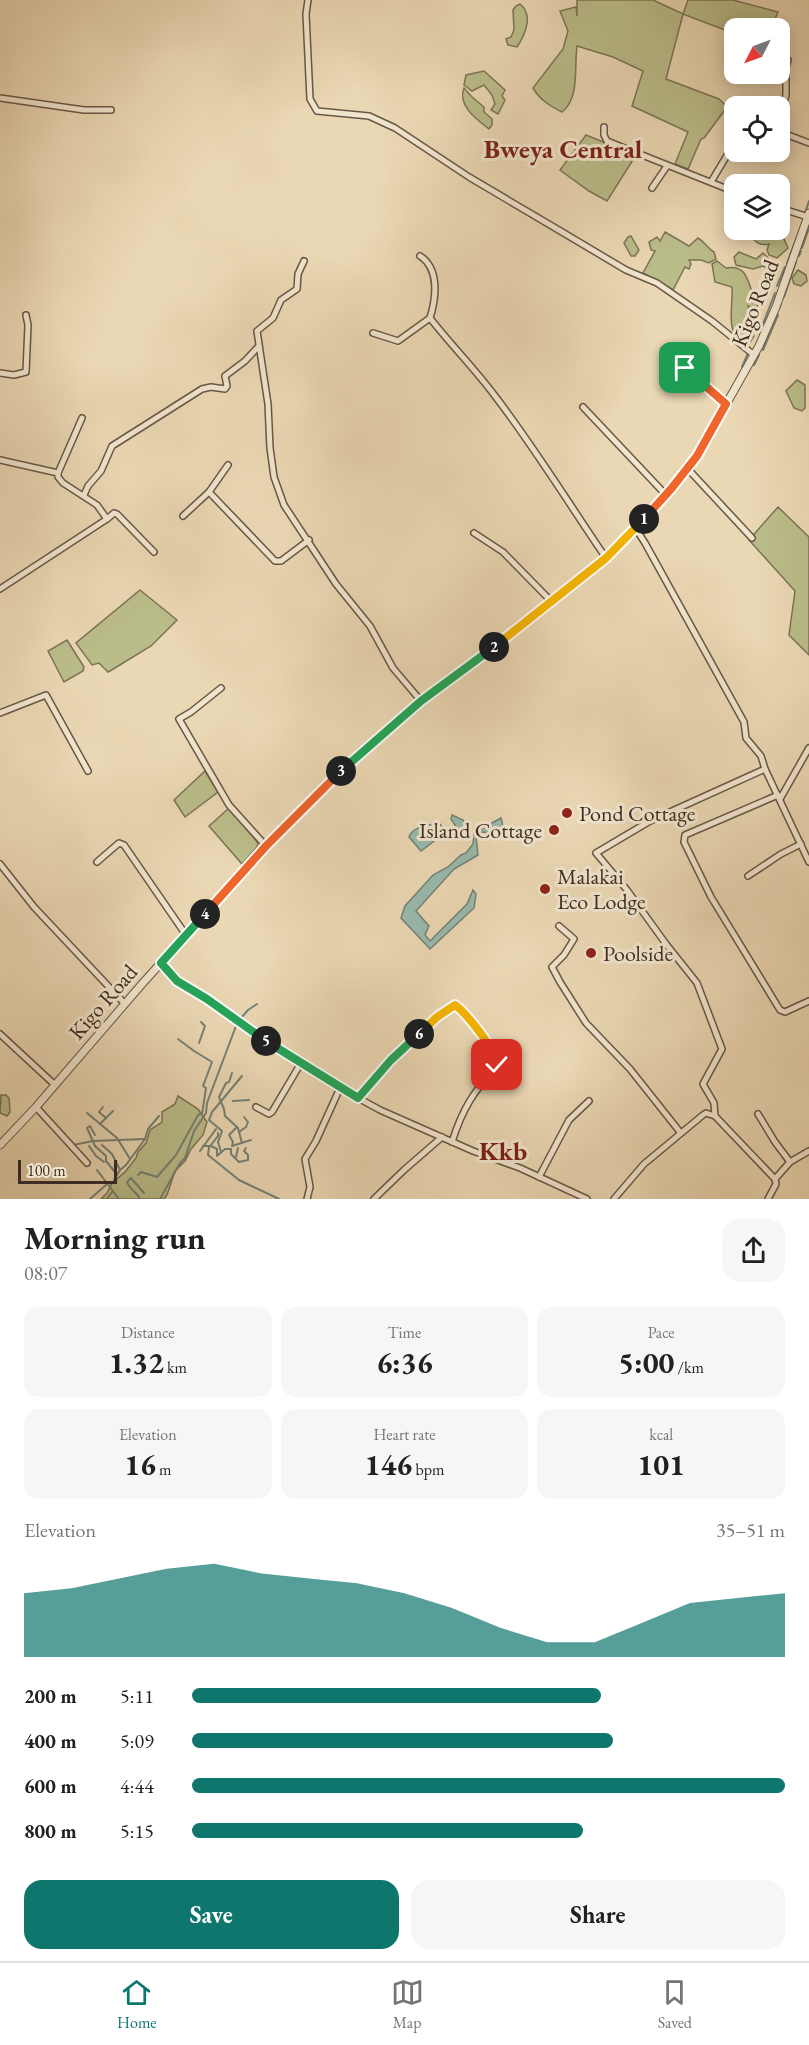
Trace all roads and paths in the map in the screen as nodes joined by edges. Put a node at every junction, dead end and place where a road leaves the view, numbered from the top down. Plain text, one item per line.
1 (308, 0) edge
2 (0, 98) edge
3 (111, 110) dead end
4 (604, 128) dead end
5 (790, 136) edge
6 (809, 143) edge
7 (724, 160) edge
8 (667, 166) junction
9 (711, 182) junction
10 (724, 187) edge
11 (652, 188) dead end
12 (790, 210) edge
13 (808, 215) edge
14 (420, 256) dead end
15 (304, 261) dead end
16 (26, 315) dead end
17 (430, 318) junction
18 (373, 333) dead end
19 (259, 346) junction
20 (664, 350) dead end
21 (754, 355) junction
22 (0, 373) edge
23 (726, 404) junction
24 (584, 407) dead end
25 (82, 418) dead end
26 (0, 460) edge
27 (228, 465) dead end
28 (687, 468) junction
29 (58, 472) junction
30 (209, 492) junction
31 (84, 495) junction
32 (666, 495) junction
33 (183, 516) dead end
34 (106, 519) junction
35 (636, 529) junction
36 (474, 533) dead end
37 (752, 538) dead end
38 (309, 540) junction
39 (154, 552) dead end
40 (606, 558) junction
41 (0, 589) edge
42 (552, 602) junction
43 (221, 688) dead end
44 (421, 701) junction
45 (0, 713) edge
46 (809, 748) edge
47 (765, 769) junction
48 (88, 771) dead end
49 (779, 797) junction
50 (801, 844) junction
51 (266, 846) junction
52 (97, 862) dead end
53 (809, 862) edge
54 (0, 864) edge
55 (748, 876) dead end
56 (559, 926) dead end
57 (186, 936) junction
58 (161, 963) junction
59 (809, 1001) edge
60 (125, 1004) junction
61 (0, 1034) edge
62 (301, 1063) junction
63 (55, 1085) junction
64 (340, 1088) junction
65 (358, 1098) junction
66 (589, 1101) dead end
67 (36, 1107) junction
68 (256, 1107) dead end
69 (758, 1114) dead end
70 (715, 1116) junction
71 (680, 1132) junction
72 (442, 1137) junction
73 (452, 1142) junction
74 (0, 1145) edge
75 (809, 1151) edge
76 (790, 1162) junction
77 (87, 1163) dead end
78 (539, 1177) junction
79 (775, 1179) junction
80 (307, 1199) edge
81 (374, 1199) edge
82 (587, 1199) edge
83 (614, 1199) edge
84 (768, 1199) edge

1 - 21 street
2 - 3 street
4 - 8 street
5 - 6 street
7 - 9 street
8 - 9 street
8 - 11 street
9 - 10 street
12 - 13 street
13 - 21 street, Kigo Road
14 - 17 street
15 - 19 street
16 - 22 street
17 - 18 street
17 - 40 street
19 - 31 street
19 - 38 street
20 - 23 street
21 - 23 street, Kigo Road
23 - 28 street, Kigo Road
24 - 32 street
25 - 29 street
26 - 29 street
27 - 30 street
28 - 32 street, Kigo Road
28 - 37 street
29 - 31 street
30 - 33 street
30 - 38 street
31 - 34 street
32 - 35 street, Kigo Road
34 - 39 street
34 - 41 street
35 - 40 street, Kigo Road
35 - 47 street
36 - 42 street
38 - 44 street
40 - 42 street, Kigo Road
42 - 44 street, Kigo Road
43 - 51 street
44 - 51 street, Kigo Road
45 - 48 street
46 - 49 street
47 - 49 street
47 - 70 street
49 - 50 street
49 - 59 street
50 - 53 street
50 - 55 street
51 - 57 street, Kigo Road
52 - 57 street
54 - 60 street
56 - 71 street
57 - 58 street, Kigo Road
58 - 60 street, Kigo Road
58 - 62 street
60 - 63 street, Kigo Road
61 - 63 street
62 - 64 street
62 - 68 street
63 - 67 street, Kigo Road
64 - 65 street
64 - 80 street
65 - 72 street
65 - 73 street
66 - 78 street
67 - 74 street, Kigo Road
67 - 77 street
69 - 76 street
70 - 71 street
70 - 79 street
71 - 83 street
72 - 73 street
72 - 81 street
73 - 78 street
75 - 76 street
76 - 79 street
78 - 82 street
79 - 84 street

